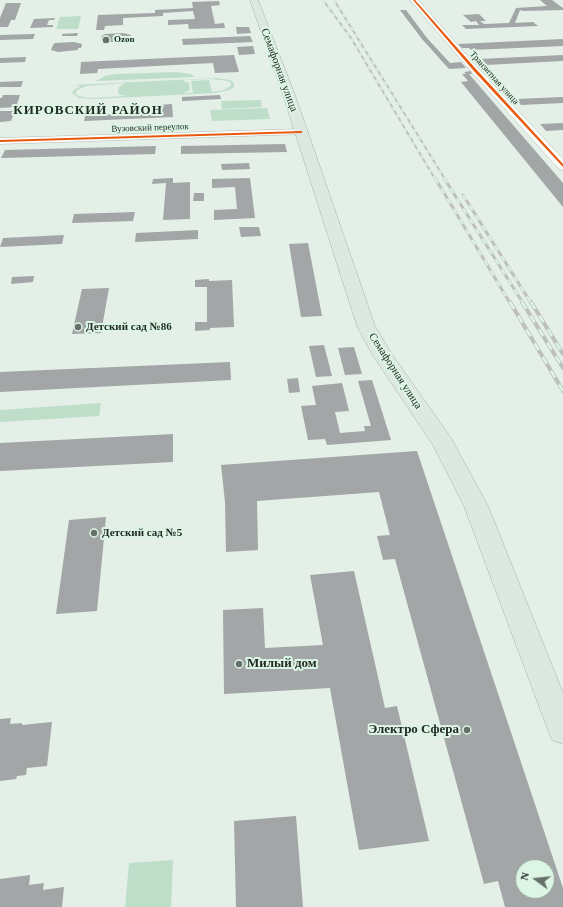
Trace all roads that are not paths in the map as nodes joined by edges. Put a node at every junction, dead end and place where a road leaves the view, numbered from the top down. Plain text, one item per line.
1 (254, 0) edge
2 (414, 0) edge
3 (301, 132) junction
4 (0, 141) edge
5 (563, 166) edge
6 (563, 730) edge

1 - 3 highway, Семафорная улица
2 - 5 street, Транзитная улица
3 - 4 street, Вузовский переулок
3 - 6 highway, Семафорная улица

